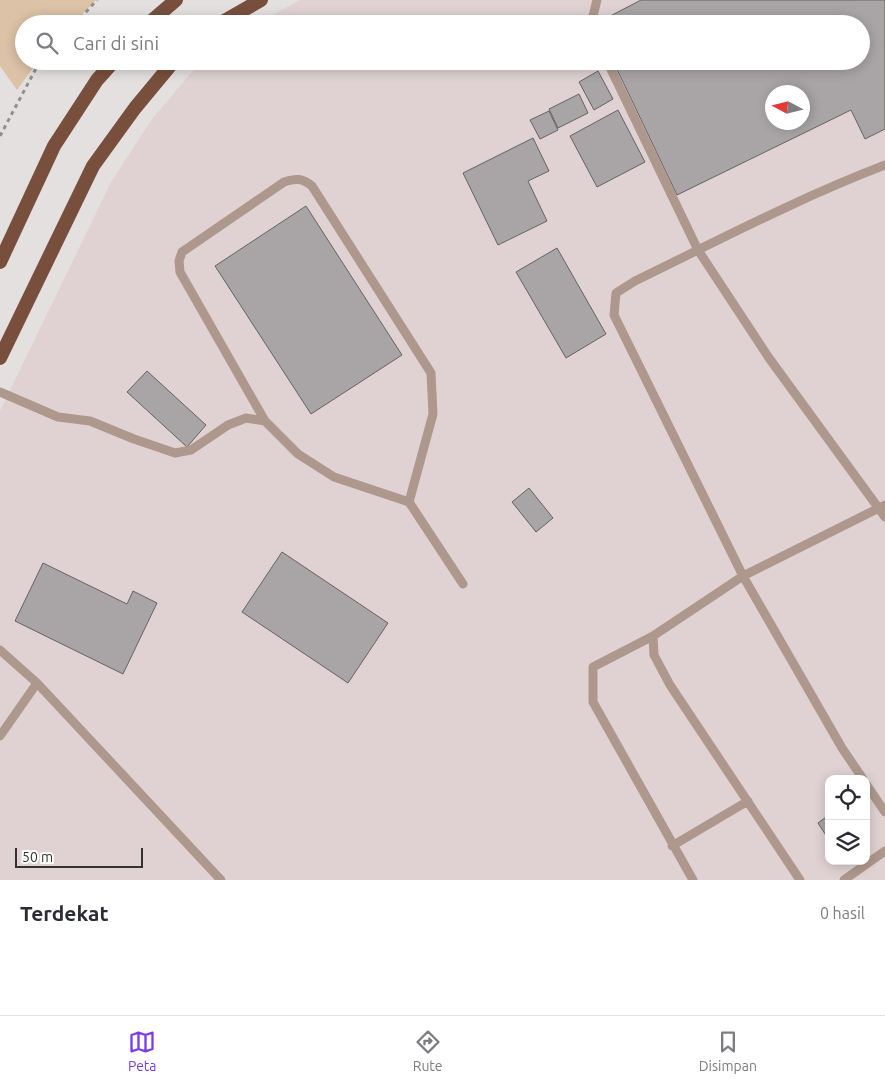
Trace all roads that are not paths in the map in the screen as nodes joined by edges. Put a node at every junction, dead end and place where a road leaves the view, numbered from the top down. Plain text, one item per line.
1 (176, 0) edge
2 (261, 0) edge
3 (596, 0) edge
4 (158, 15) edge
5 (235, 15) edge
6 (593, 15) edge
7 (106, 70) edge
8 (167, 70) edge
9 (611, 70) edge
10 (885, 165) edge
11 (698, 250) junction
12 (0, 262) edge
13 (0, 358) edge
14 (0, 392) edge
15 (265, 421) junction
16 (409, 502) junction
17 (882, 507) edge
18 (885, 517) edge
19 (742, 576) junction
20 (464, 584) dead end
21 (654, 636) junction
22 (0, 650) edge
23 (37, 683) junction
24 (0, 736) edge
25 (859, 775) edge
26 (870, 790) edge
27 (748, 801) junction
28 (885, 812) edge
29 (672, 846) junction
30 (885, 851) edge
31 (221, 880) edge
32 (693, 880) edge
33 (800, 880) edge
34 (844, 880) edge

1 - 4 highway
2 - 5 highway
3 - 6 lane
7 - 12 highway
8 - 13 highway
9 - 11 lane
10 - 11 lane
11 - 17 lane
11 - 19 lane
14 - 15 lane
15 - 16 lane
15 - 16 lane
16 - 20 lane
17 - 18 lane
17 - 19 lane
19 - 21 lane
19 - 25 lane
21 - 27 lane
21 - 29 lane
22 - 23 lane
23 - 24 lane
23 - 31 lane
26 - 28 lane
27 - 29 lane
27 - 33 lane
29 - 32 lane
30 - 34 lane

